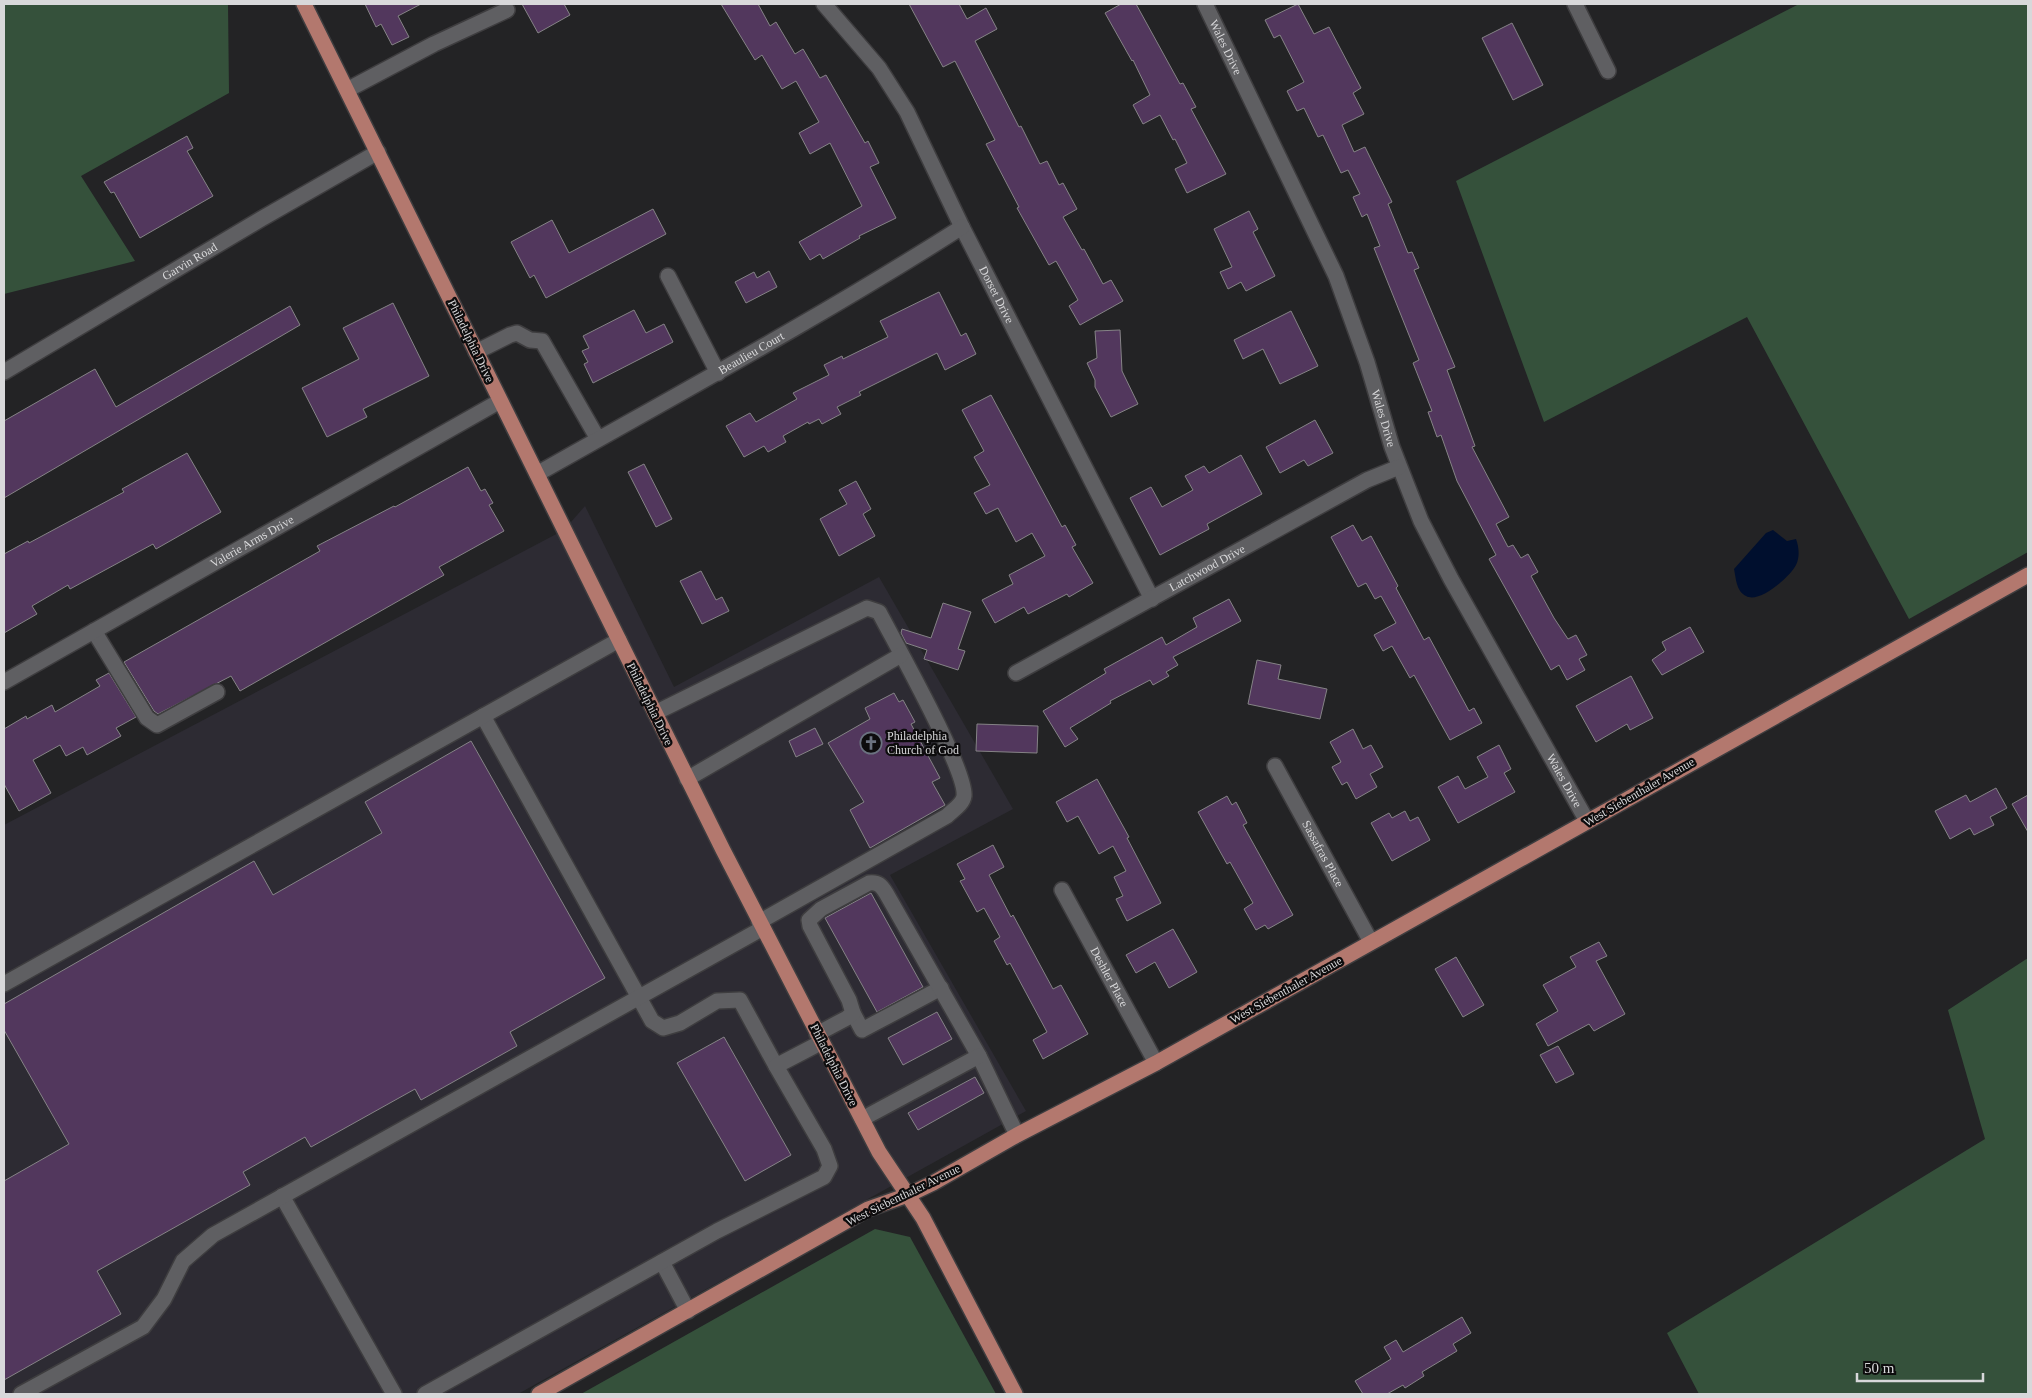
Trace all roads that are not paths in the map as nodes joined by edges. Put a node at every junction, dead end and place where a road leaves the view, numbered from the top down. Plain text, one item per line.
1 (304, 4) edge
2 (824, 4) edge
3 (1205, 4) edge
4 (1575, 4) edge
5 (507, 10) dead end
6 (1608, 71) dead end
7 (347, 90) junction
8 (378, 152) junction
9 (962, 227) junction
10 (668, 276) dead end
11 (476, 352) junction
12 (4, 372) edge
13 (718, 373) junction
14 (500, 401) junction
15 (598, 439) junction
16 (1399, 467) junction
17 (537, 474) junction
18 (2028, 575) edge
19 (1152, 599) junction
20 (94, 631) junction
21 (619, 640) junction
22 (901, 655) junction
23 (1016, 673) dead end
24 (4, 682) edge
25 (217, 692) dead end
26 (655, 713) junction
27 (483, 716) junction
28 (1275, 766) dead end
29 (687, 778) junction
30 (1587, 821) junction
31 (1062, 890) dead end
32 (761, 925) junction
33 (1371, 942) junction
34 (4, 984) edge
35 (941, 988) junction
36 (638, 998) junction
37 (853, 1012) junction
38 (819, 1038) junction
39 (979, 1056) junction
40 (1156, 1063) junction
41 (776, 1066) junction
42 (862, 1119) junction
43 (1018, 1135) junction
44 (908, 1195) junction
45 (282, 1196) junction
46 (662, 1262) junction
47 (688, 1311) junction
48 (21, 1394) edge
49 (394, 1394) edge
50 (425, 1394) edge
51 (539, 1394) edge
52 (1015, 1394) edge

1 - 7 main road, Philadelphia Drive
2 - 9 street, Dorset Drive
3 - 16 street, Wales Drive
4 - 6 street
5 - 7 street
7 - 8 main road, Philadelphia Drive
8 - 11 main road, Philadelphia Drive
8 - 12 street, Garvin Road
9 - 13 street, Beaulieu Court
9 - 19 street, Dorset Drive
10 - 13 street
11 - 14 main road, Philadelphia Drive
11 - 15 street
13 - 15 street, Beaulieu Court
14 - 17 main road, Philadelphia Drive
14 - 20 street, Valerie Arms Drive
15 - 17 street, Beaulieu Court
16 - 19 street, Latchwood Drive
16 - 30 street, Wales Drive
17 - 21 main road, Philadelphia Drive
18 - 30 main road, West Siebenthaler Avenue
19 - 23 street, Latchwood Drive
20 - 24 street, Valerie Arms Drive
20 - 25 street
21 - 26 main road, Philadelphia Drive
21 - 27 street
22 - 26 street
22 - 29 street
22 - 32 street
26 - 29 main road, Philadelphia Drive
27 - 34 street
27 - 36 street
28 - 33 street, Sassafras Place
29 - 32 main road, Philadelphia Drive
30 - 33 main road, West Siebenthaler Avenue
31 - 40 street, Deshler Place
32 - 36 street
32 - 38 main road, Philadelphia Drive
33 - 40 main road, West Siebenthaler Avenue
35 - 37 street
35 - 37 street
35 - 39 street
36 - 41 street
36 - 45 street
37 - 38 street
38 - 41 street
38 - 42 main road, Philadelphia Drive
39 - 42 street
39 - 43 street
40 - 43 main road, West Siebenthaler Avenue
41 - 46 street
42 - 44 main road, Philadelphia Drive
43 - 44 main road, West Siebenthaler Avenue
44 - 47 main road, West Siebenthaler Avenue
44 - 52 main road, Philadelphia Drive
45 - 48 street
45 - 49 street
46 - 47 street
46 - 50 street
47 - 51 main road, West Siebenthaler Avenue

